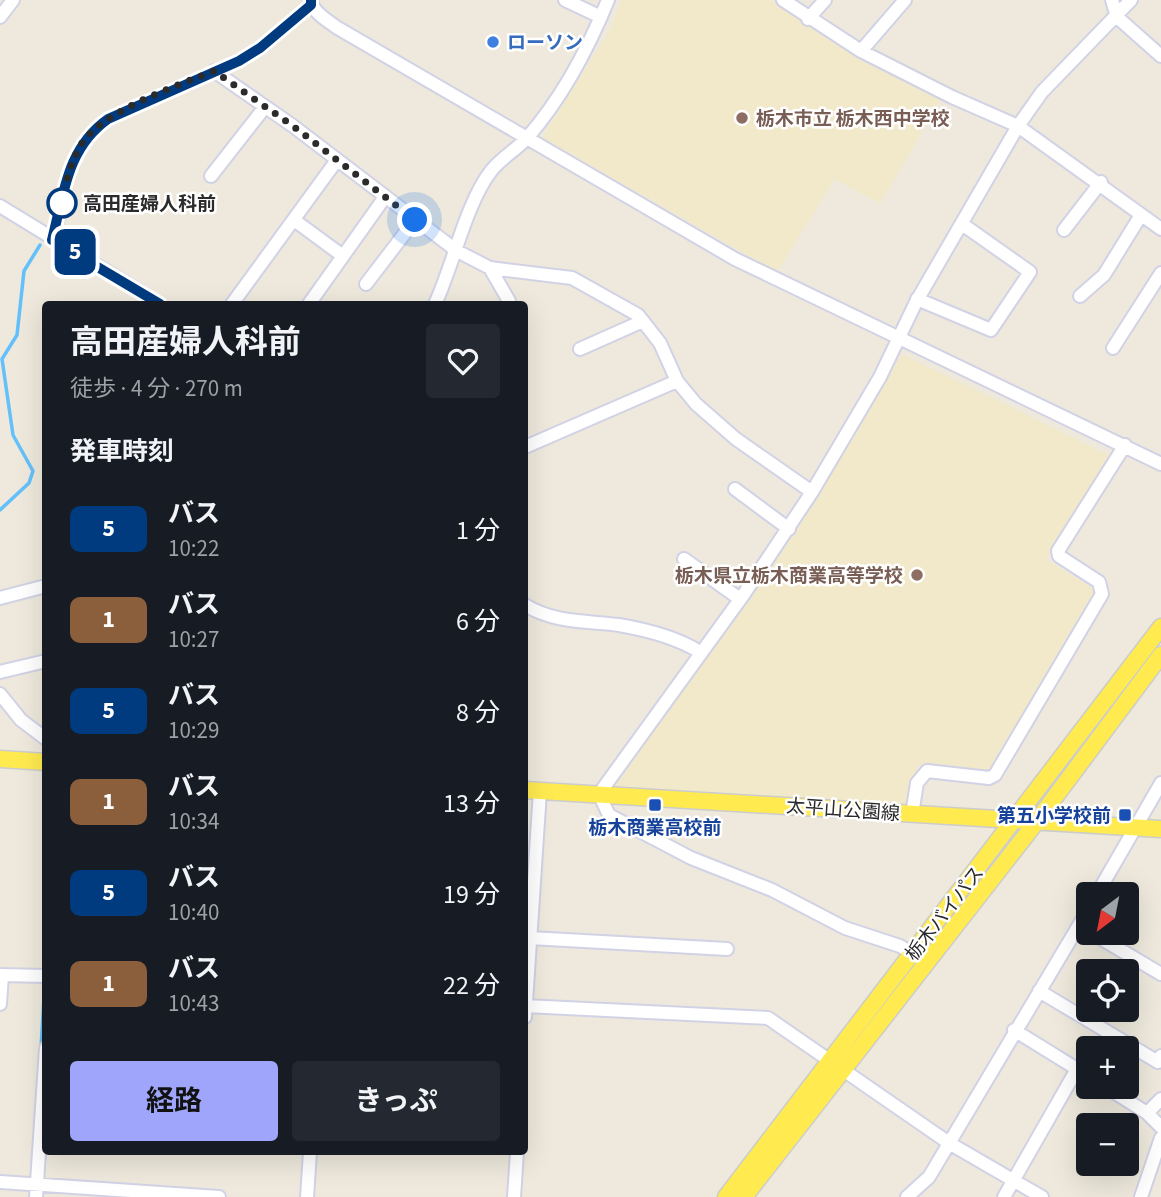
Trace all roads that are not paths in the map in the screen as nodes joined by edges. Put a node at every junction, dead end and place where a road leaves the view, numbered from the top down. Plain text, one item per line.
1 (13, 0) edge
2 (565, 0) edge
3 (608, 0) edge
4 (783, 0) edge
5 (825, 0) edge
6 (905, 0) edge
7 (1112, 0) edge
8 (1130, 0) edge
9 (311, 3) edge
10 (0, 17) edge
11 (601, 17) junction
12 (1116, 17) junction
13 (808, 19) junction
14 (860, 51) junction
15 (1161, 56) edge
16 (214, 71) junction
17 (265, 107) junction
18 (1018, 126) junction
19 (526, 138) junction
20 (337, 160) junction
21 (211, 176) dead end
22 (1101, 182) junction
23 (385, 197) junction
24 (0, 206) edge
25 (1141, 215) junction
26 (294, 220) junction
27 (415, 220) junction
28 (962, 224) junction
29 (1161, 229) edge
30 (1064, 230) dead end
31 (52, 240) junction
32 (457, 251) junction
33 (343, 256) junction
34 (489, 268) junction
35 (1161, 274) edge
36 (366, 284) dead end
37 (1080, 296) dead end
38 (918, 299) junction
39 (155, 301) edge
40 (234, 301) edge
41 (311, 301) edge
42 (436, 301) edge
43 (508, 301) edge
44 (643, 321) junction
45 (900, 339) junction
46 (1113, 348) dead end
47 (580, 349) dead end
48 (677, 381) junction
49 (1125, 445) junction
50 (528, 446) edge
51 (1161, 464) edge
52 (735, 489) dead end
53 (812, 492) junction
54 (789, 528) junction
55 (684, 559) dead end
56 (42, 587) edge
57 (0, 598) edge
58 (740, 599) junction
59 (528, 607) edge
60 (1161, 627) edge
61 (700, 652) junction
62 (1161, 655) edge
63 (42, 663) edge
64 (0, 672) edge
65 (0, 694) edge
66 (42, 736) edge
67 (0, 759) edge
68 (42, 762) edge
69 (1161, 783) edge
70 (532, 790) edge
71 (599, 794) junction
72 (912, 814) junction
73 (1016, 820) junction
74 (1037, 821) junction
75 (1134, 827) junction
76 (1161, 829) edge
77 (1104, 882) edge
78 (530, 938) junction
79 (1076, 944) edge
80 (1112, 945) edge
81 (727, 949) dead end
82 (919, 958) junction
83 (528, 965) edge
84 (1161, 974) edge
85 (1, 975) edge
86 (42, 976) edge
87 (1039, 991) junction
88 (0, 1004) edge
89 (528, 1006) edge
90 (1014, 1030) junction
91 (1161, 1056) edge
92 (838, 1065) junction
93 (1076, 1069) edge
94 (1076, 1084) edge
95 (1125, 1099) edge
96 (1161, 1099) edge
97 (42, 1105) edge
98 (1147, 1113) junction
99 (1161, 1127) edge
100 (1161, 1138) edge
101 (949, 1143) junction
102 (310, 1155) edge
103 (517, 1155) edge
104 (1013, 1180) junction
105 (0, 1182) edge
106 (36, 1191) edge
107 (219, 1197) edge
108 (307, 1197) edge
109 (514, 1197) edge
110 (726, 1197) edge
111 (744, 1197) edge
112 (907, 1197) edge
113 (1004, 1197) edge
114 (1042, 1197) edge
115 (1140, 1197) edge

1 - 10 street
2 - 11 street
3 - 11 street
4 - 13 street
5 - 13 street
6 - 14 street
7 - 12 street
8 - 12 street
9 - 16 street
9 - 19 street
11 - 19 street
12 - 15 street
12 - 18 street
13 - 14 street
14 - 18 street
16 - 17 street
16 - 31 street
17 - 20 street
17 - 21 street
18 - 22 street
18 - 28 street
19 - 32 street
19 - 45 street
20 - 23 street
20 - 26 street
22 - 25 street
22 - 30 street
23 - 27 street
23 - 33 street
24 - 31 street
25 - 29 street
25 - 37 street
26 - 33 street
26 - 40 street
27 - 32 street
27 - 36 street
28 - 38 street
28 - 38 street
31 - 39 street
32 - 34 street
32 - 42 street
33 - 41 street
34 - 43 street
34 - 44 street
35 - 46 street
38 - 45 street
44 - 47 street
44 - 48 street
45 - 49 street
45 - 53 street
48 - 50 street
48 - 53 street
49 - 51 street
49 - 72 street
52 - 54 street
53 - 54 street
54 - 58 street
55 - 58 street
56 - 57 street
58 - 61 street
59 - 61 street
60 - 73 main road, 栃木バイパス
61 - 71 street
62 - 74 main road, 栃木バイパス
63 - 64 street
65 - 66 street
67 - 68 main road
69 - 75 street
70 - 71 main road, 太平山公園線
70 - 78 street
71 - 72 main road, 太平山公園線
71 - 82 street
72 - 73 main road, 太平山公園線
73 - 74 main road, 太平山公園線
73 - 82 main road, 栃木バイパス
74 - 75 main road, 太平山公園線
74 - 82 main road, 栃木バイパス
75 - 76 main road, 太平山公園線
75 - 77 street
78 - 81 street
78 - 83 street
79 - 87 street
80 - 84 street
82 - 92 main road, 栃木バイパス
85 - 86 street
85 - 88 street
87 - 90 street
87 - 91 street
89 - 92 street
90 - 93 street
90 - 101 street
92 - 101 street
92 - 110 main road, 栃木バイパス
92 - 111 main road, 栃木バイパス
94 - 104 street
95 - 98 street
96 - 98 street
97 - 106 street
98 - 99 street
100 - 115 street
101 - 104 street
101 - 112 street
102 - 108 street
103 - 109 street
104 - 113 street
104 - 114 street
105 - 106 street
106 - 107 street

